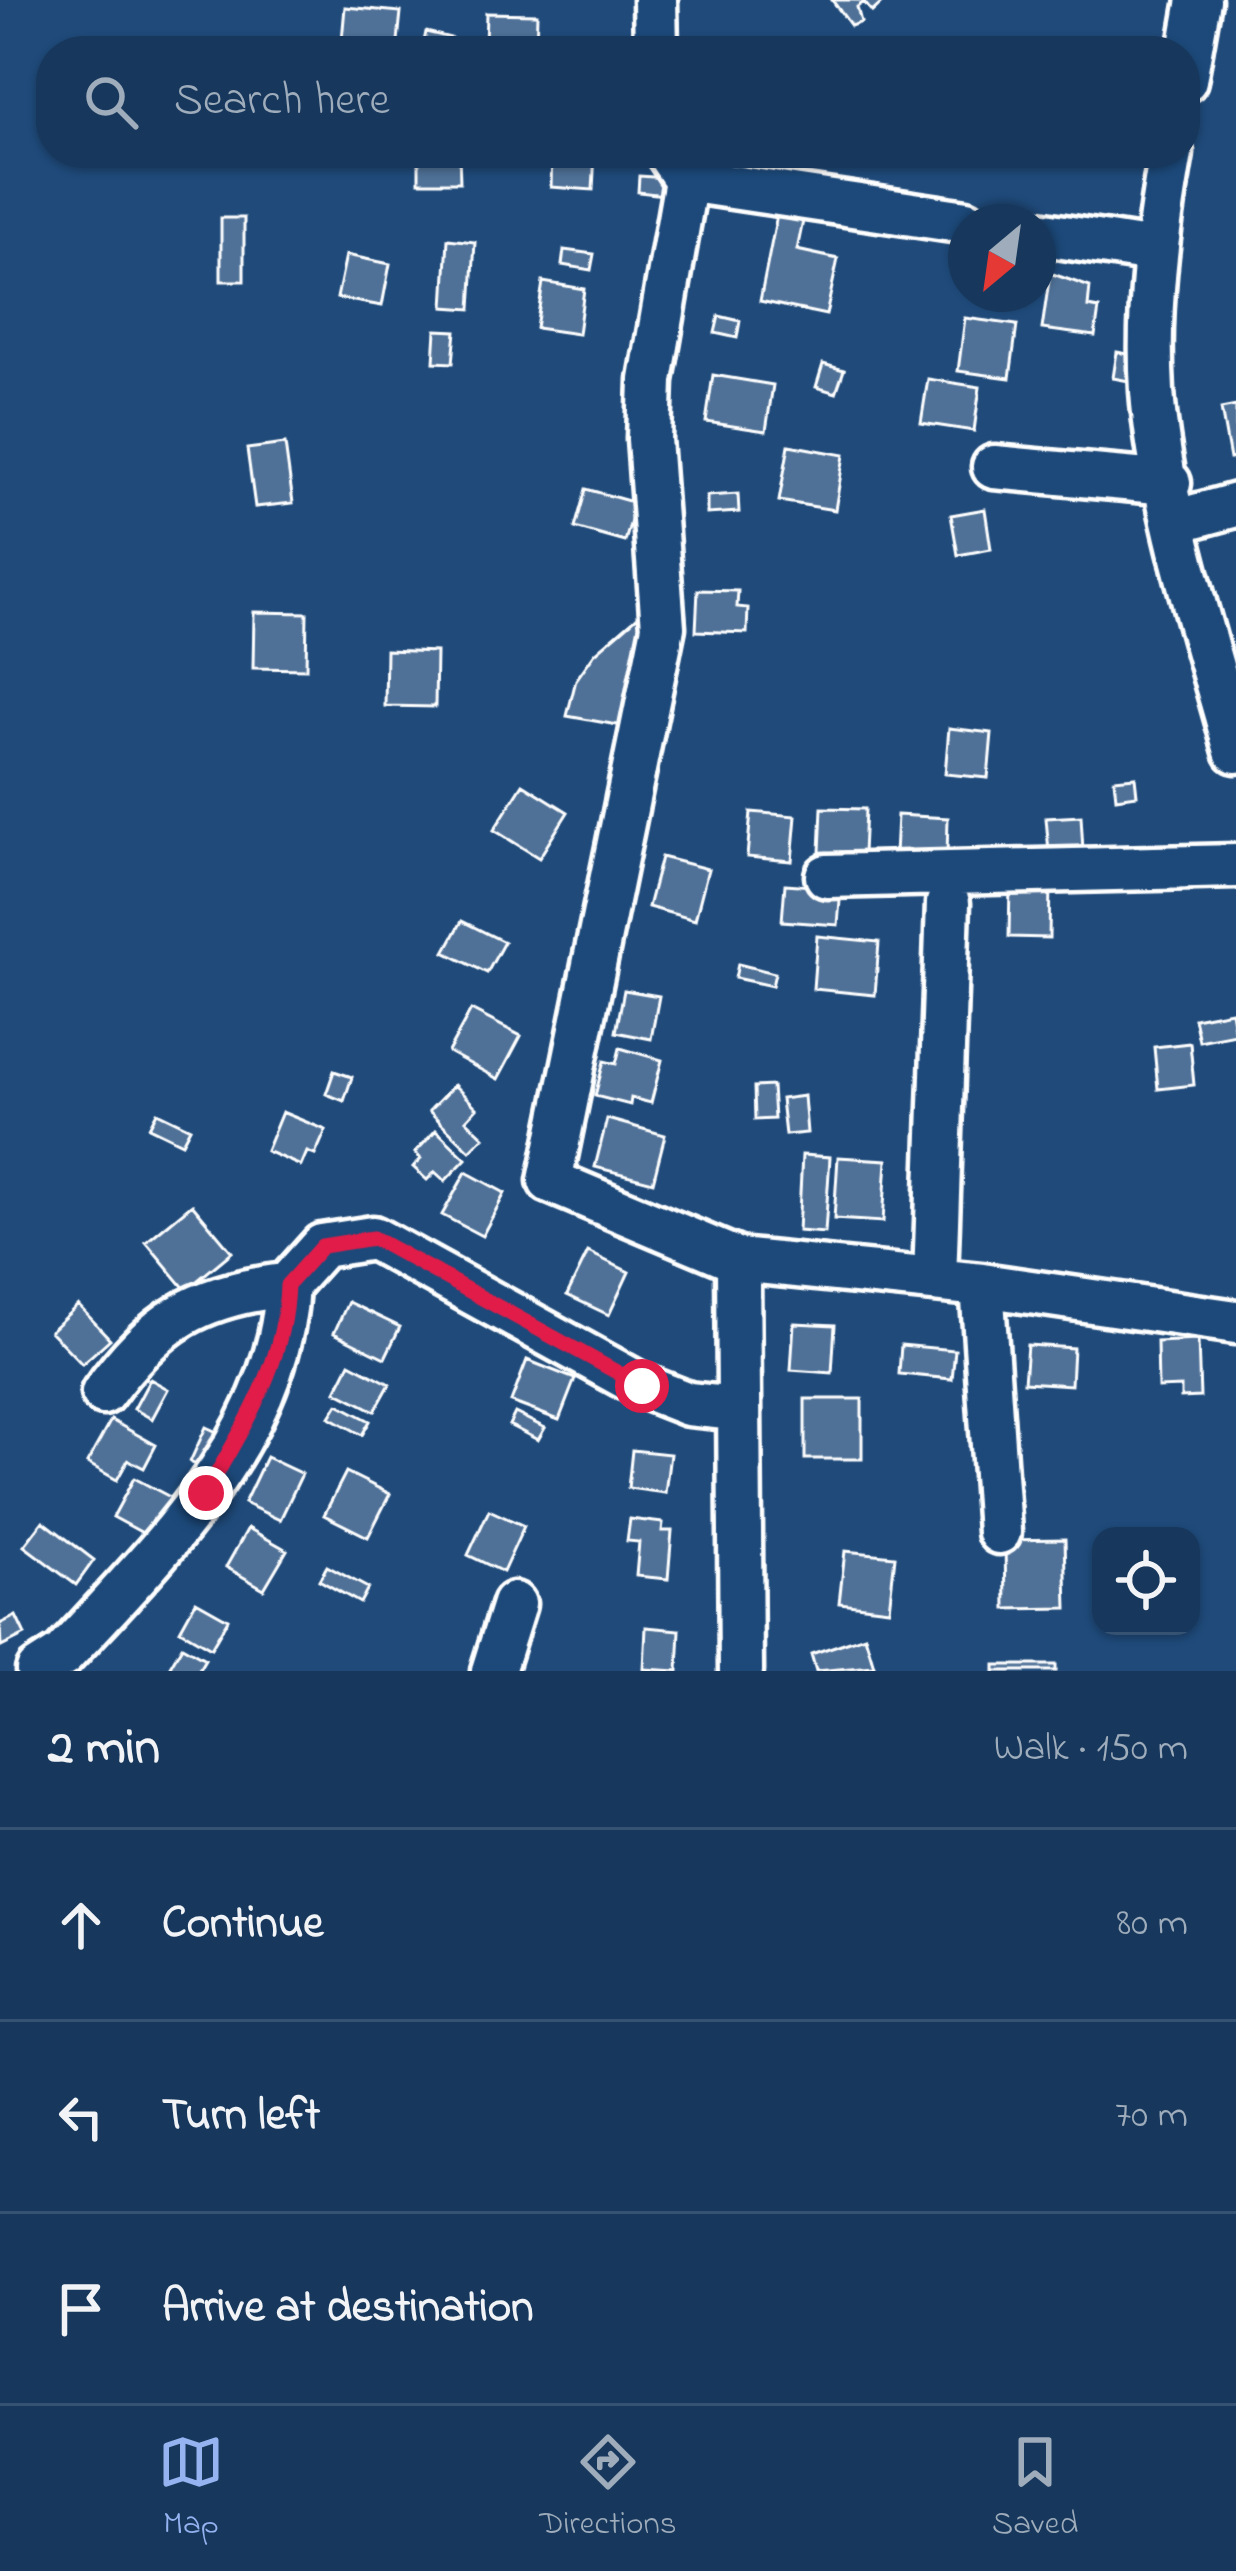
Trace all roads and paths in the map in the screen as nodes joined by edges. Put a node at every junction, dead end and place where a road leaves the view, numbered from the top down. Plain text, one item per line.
1 (655, 0) edge
2 (1199, 0) edge
3 (656, 36) edge
4 (1193, 36) edge
5 (677, 168) edge
6 (687, 168) edge
7 (1169, 168) edge
8 (948, 219) edge
9 (1056, 236) edge
10 (1153, 251) junction
11 (994, 467) dead end
12 (1173, 502) junction
13 (1236, 505) edge
14 (1236, 751) edge
15 (1236, 866) edge
16 (827, 876) dead end
17 (948, 903) dead end
18 (738, 1260) junction
19 (935, 1280) junction
20 (287, 1285) junction
21 (982, 1286) junction
22 (1236, 1322) edge
23 (103, 1393) dead end
24 (736, 1409) junction
25 (999, 1532) dead end
26 (514, 1604) dead end
27 (66, 1666) edge
28 (493, 1671) edge
29 (741, 1671) edge

1 - 3 street
2 - 4 street
5 - 18 street
6 - 8 street
7 - 10 street
9 - 10 street
10 - 12 street
11 - 12 street
12 - 13 street
12 - 14 street
15 - 16 street
17 - 19 street
18 - 19 street
18 - 24 street
19 - 21 street
20 - 23 street
20 - 24 street
20 - 27 street
21 - 22 street
21 - 25 street
24 - 29 street
26 - 28 street

